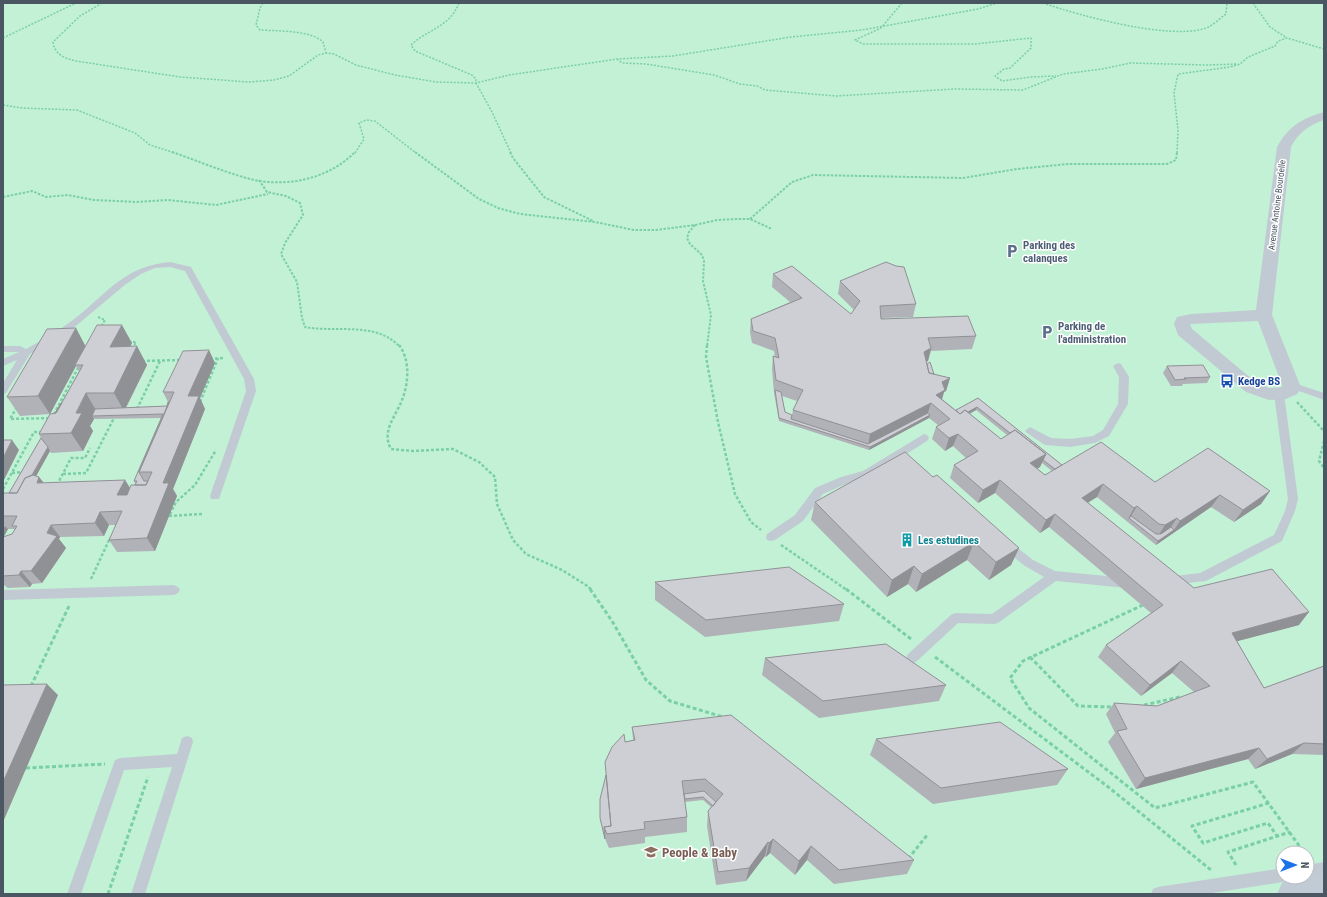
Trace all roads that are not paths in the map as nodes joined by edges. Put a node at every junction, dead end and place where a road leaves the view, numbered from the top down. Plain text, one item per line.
1 (1324, 116) edge
2 (1264, 315) junction
3 (3, 349) edge
4 (26, 353) junction
5 (3, 363) edge
6 (1118, 366) dead end
7 (3, 391) edge
8 (1286, 391) junction
9 (1324, 397) edge
10 (1030, 432) dead end
11 (924, 438) dead end
12 (215, 496) dead end
13 (771, 537) road end
14 (999, 539) edge
15 (1054, 576) junction
16 (1159, 581) edge
17 (1138, 582) edge
18 (174, 590) dead end
19 (3, 595) edge
20 (912, 658) dead end
21 (187, 742) dead end
22 (181, 760) junction
23 (1275, 876) edge
24 (1324, 889) edge
25 (74, 894) edge
26 (138, 894) edge
27 (1158, 894) edge
28 (1293, 894) edge

1 - 2 street, Avenue Antoine Bourdelle
2 - 8 street
2 - 8 street
3 - 4 lane
4 - 5 lane
4 - 7 lane
4 - 12 lane
6 - 10 lane
8 - 9 lane
8 - 16 lane
11 - 13 lane
14 - 15 lane
15 - 17 lane
15 - 20 lane
18 - 19 lane
21 - 22 lane
22 - 25 lane
22 - 26 lane
23 - 27 lane
24 - 28 street

